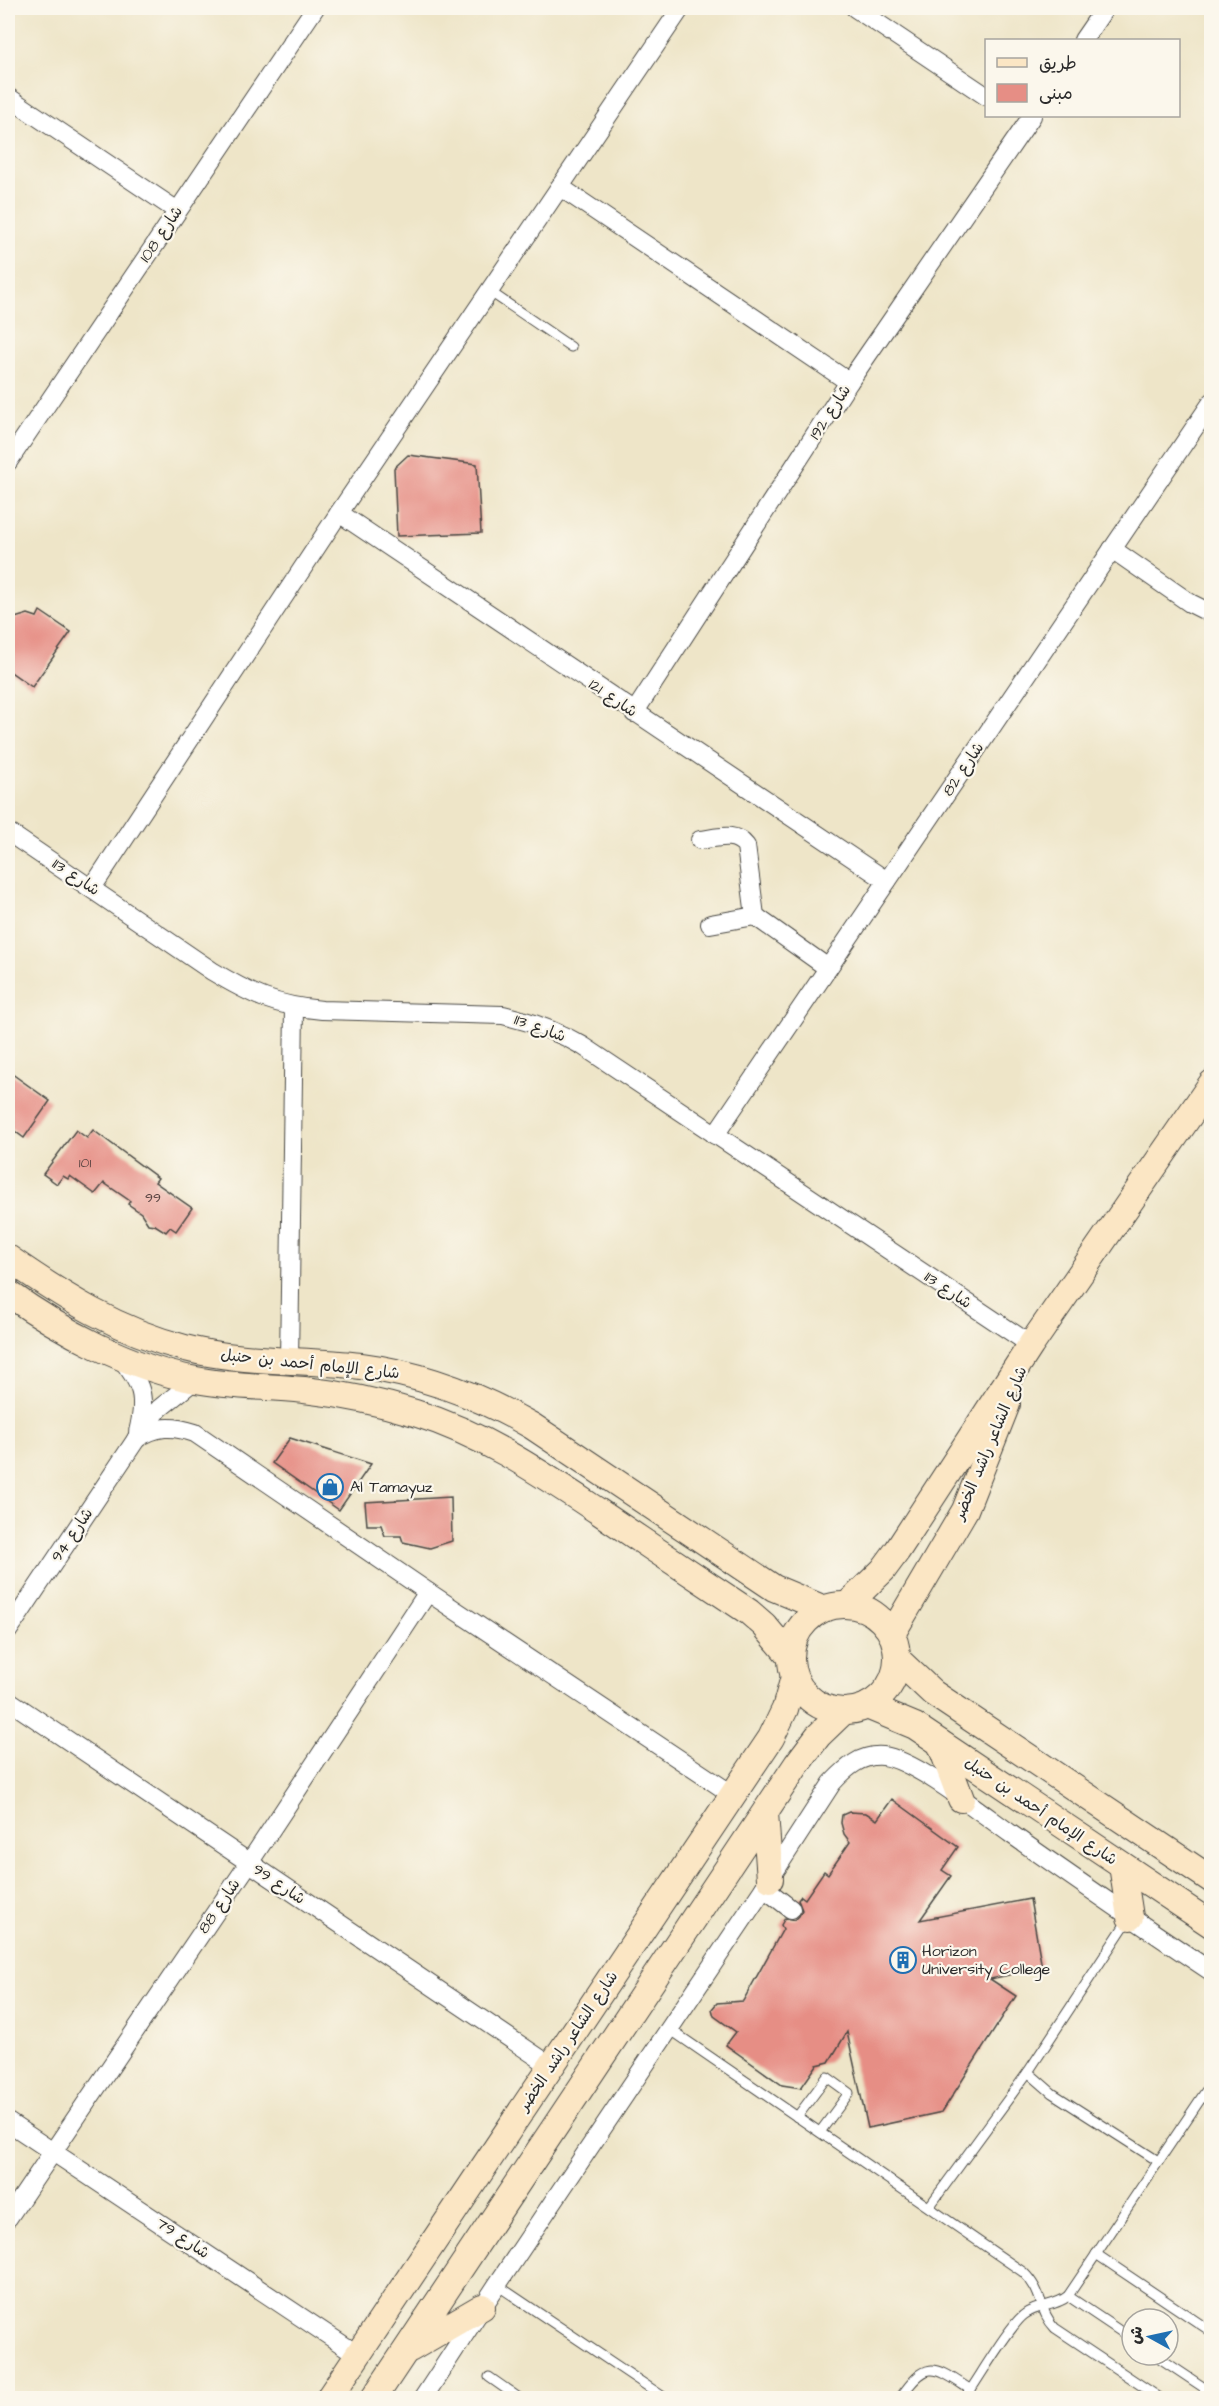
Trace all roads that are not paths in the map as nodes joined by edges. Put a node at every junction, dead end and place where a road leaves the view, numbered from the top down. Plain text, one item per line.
1 (315, 8) edge
2 (681, 8) edge
3 (855, 8) edge
4 (1105, 8) edge
5 (1084, 39) edge
6 (985, 95) edge
7 (8, 97) edge
8 (1025, 118) edge
9 (560, 187) junction
10 (176, 210) junction
11 (489, 291) junction
12 (571, 347) dead end
13 (849, 382) junction
14 (1212, 402) edge
15 (8, 462) edge
16 (339, 513) junction
17 (1115, 544) junction
18 (1212, 612) edge
19 (634, 713) junction
20 (8, 832) edge
21 (700, 840) dead end
22 (887, 881) junction
23 (92, 888) junction
24 (755, 916) junction
25 (710, 924) dead end
26 (828, 968) junction
27 (294, 1007) junction
28 (1208, 1094) edge
29 (715, 1135) junction
30 (8, 1258) edge
31 (8, 1293) edge
32 (1031, 1345) junction
33 (117, 1354) junction
34 (289, 1360) junction
35 (185, 1387) junction
36 (195, 1433) junction
37 (136, 1439) junction
38 (428, 1592) junction
39 (848, 1604) junction
40 (822, 1608) junction
41 (8, 1631) edge
42 (892, 1634) junction
43 (898, 1660) junction
44 (792, 1666) junction
45 (8, 1700) edge
46 (855, 1709) junction
47 (940, 1743) junction
48 (733, 1795) junction
49 (961, 1799) junction
50 (765, 1813) junction
51 (249, 1863) junction
52 (1122, 1865) junction
53 (1212, 1880) edge
54 (767, 1883) junction
55 (791, 1909) dead end
56 (1130, 1917) junction
57 (1212, 1924) edge
58 (1212, 1972) edge
59 (668, 2028) junction
60 (551, 2066) junction
61 (1028, 2072) junction
62 (1212, 2082) edge
63 (797, 2117) junction
64 (8, 2122) edge
65 (820, 2133) junction
66 (52, 2151) junction
67 (1158, 2161) junction
68 (929, 2207) junction
69 (8, 2218) edge
70 (1096, 2254) junction
71 (496, 2284) junction
72 (1068, 2296) junction
73 (482, 2307) junction
74 (1043, 2308) junction
75 (1120, 2331) edge
76 (1212, 2332) edge
77 (405, 2352) junction
78 (358, 2355) junction
79 (1173, 2367) edge
80 (489, 2377) dead end
81 (971, 2390) junction
82 (1212, 2393) edge
83 (329, 2398) edge
84 (374, 2398) edge
85 (423, 2398) edge
86 (519, 2398) edge
87 (665, 2398) edge
88 (900, 2398) edge
89 (965, 2398) edge
90 (1160, 2398) edge

1 - 10 street, شارع 108
2 - 9 street
3 - 6 street
4 - 5 street
7 - 10 street
8 - 13 street, شارع 192
9 - 11 street
9 - 13 street
10 - 15 street, شارع 108
11 - 12 lane
11 - 16 street
13 - 19 street, شارع 192
14 - 17 street, شارع 82
16 - 19 street, شارع 121
16 - 23 street
17 - 18 street
17 - 22 street, شارع 82
19 - 22 street, شارع 121
20 - 23 street, شارع 113
21 - 24 street
22 - 26 street, شارع 82
23 - 27 street, شارع 113
24 - 25 street
24 - 26 street
26 - 29 street, شارع 82
27 - 29 street, شارع 113
27 - 34 street
28 - 32 street, شارع الشاعر راشد الخضر
29 - 32 street, شارع 113
30 - 34 street, شارع الإمام أحمد بن حنبل
31 - 33 street, شارع الإمام أحمد بن حنبل
32 - 39 street, شارع الشاعر راشد الخضر
32 - 42 street, شارع الشاعر راشد الخضر
33 - 35 street, شارع الإمام أحمد بن حنبل
33 - 37 street, شارع 94
34 - 40 street, شارع الإمام أحمد بن حنبل
35 - 36 street
35 - 37 street, شارع 94
35 - 44 street, شارع الإمام أحمد بن حنبل
36 - 37 street
36 - 38 street
37 - 41 street, شارع 94
38 - 48 street
38 - 51 street, شارع 88
39 - 40 street
39 - 42 street
40 - 44 street
42 - 43 street
43 - 46 street
43 - 53 street
44 - 46 street
44 - 48 street, شارع الشاعر راشد الخضر
45 - 51 street, شارع 99
46 - 47 street, شارع الإمام أحمد بن حنبل
46 - 50 street
47 - 49 street
47 - 52 street, شارع الإمام أحمد بن حنبل
48 - 60 street, شارع الشاعر راشد الخضر
49 - 54 street
49 - 56 street
50 - 54 street
50 - 77 street
51 - 60 street, شارع 99
51 - 66 street, شارع 88
52 - 56 street
52 - 57 street, شارع الإمام أحمد بن حنبل
54 - 55 street
54 - 59 street
56 - 58 street
56 - 61 lane
59 - 63 lane
59 - 71 street
60 - 78 street, شارع الشاعر راشد الخضر
61 - 67 lane
61 - 68 lane
62 - 67 lane
63 - 65 lane
63 - 65 lane
64 - 66 street, شارع 79
65 - 68 lane
66 - 69 street, شارع 88
66 - 78 street, شارع 79
67 - 70 lane
68 - 74 lane
70 - 72 lane
70 - 76 lane
71 - 73 street
71 - 87 lane
72 - 74 lane
72 - 75 lane
73 - 77 street
73 - 85 street
74 - 81 lane
74 - 90 lane
77 - 84 street
78 - 83 street, شارع الشاعر راشد الخضر
79 - 82 lane
80 - 86 lane
81 - 88 lane
81 - 89 lane

